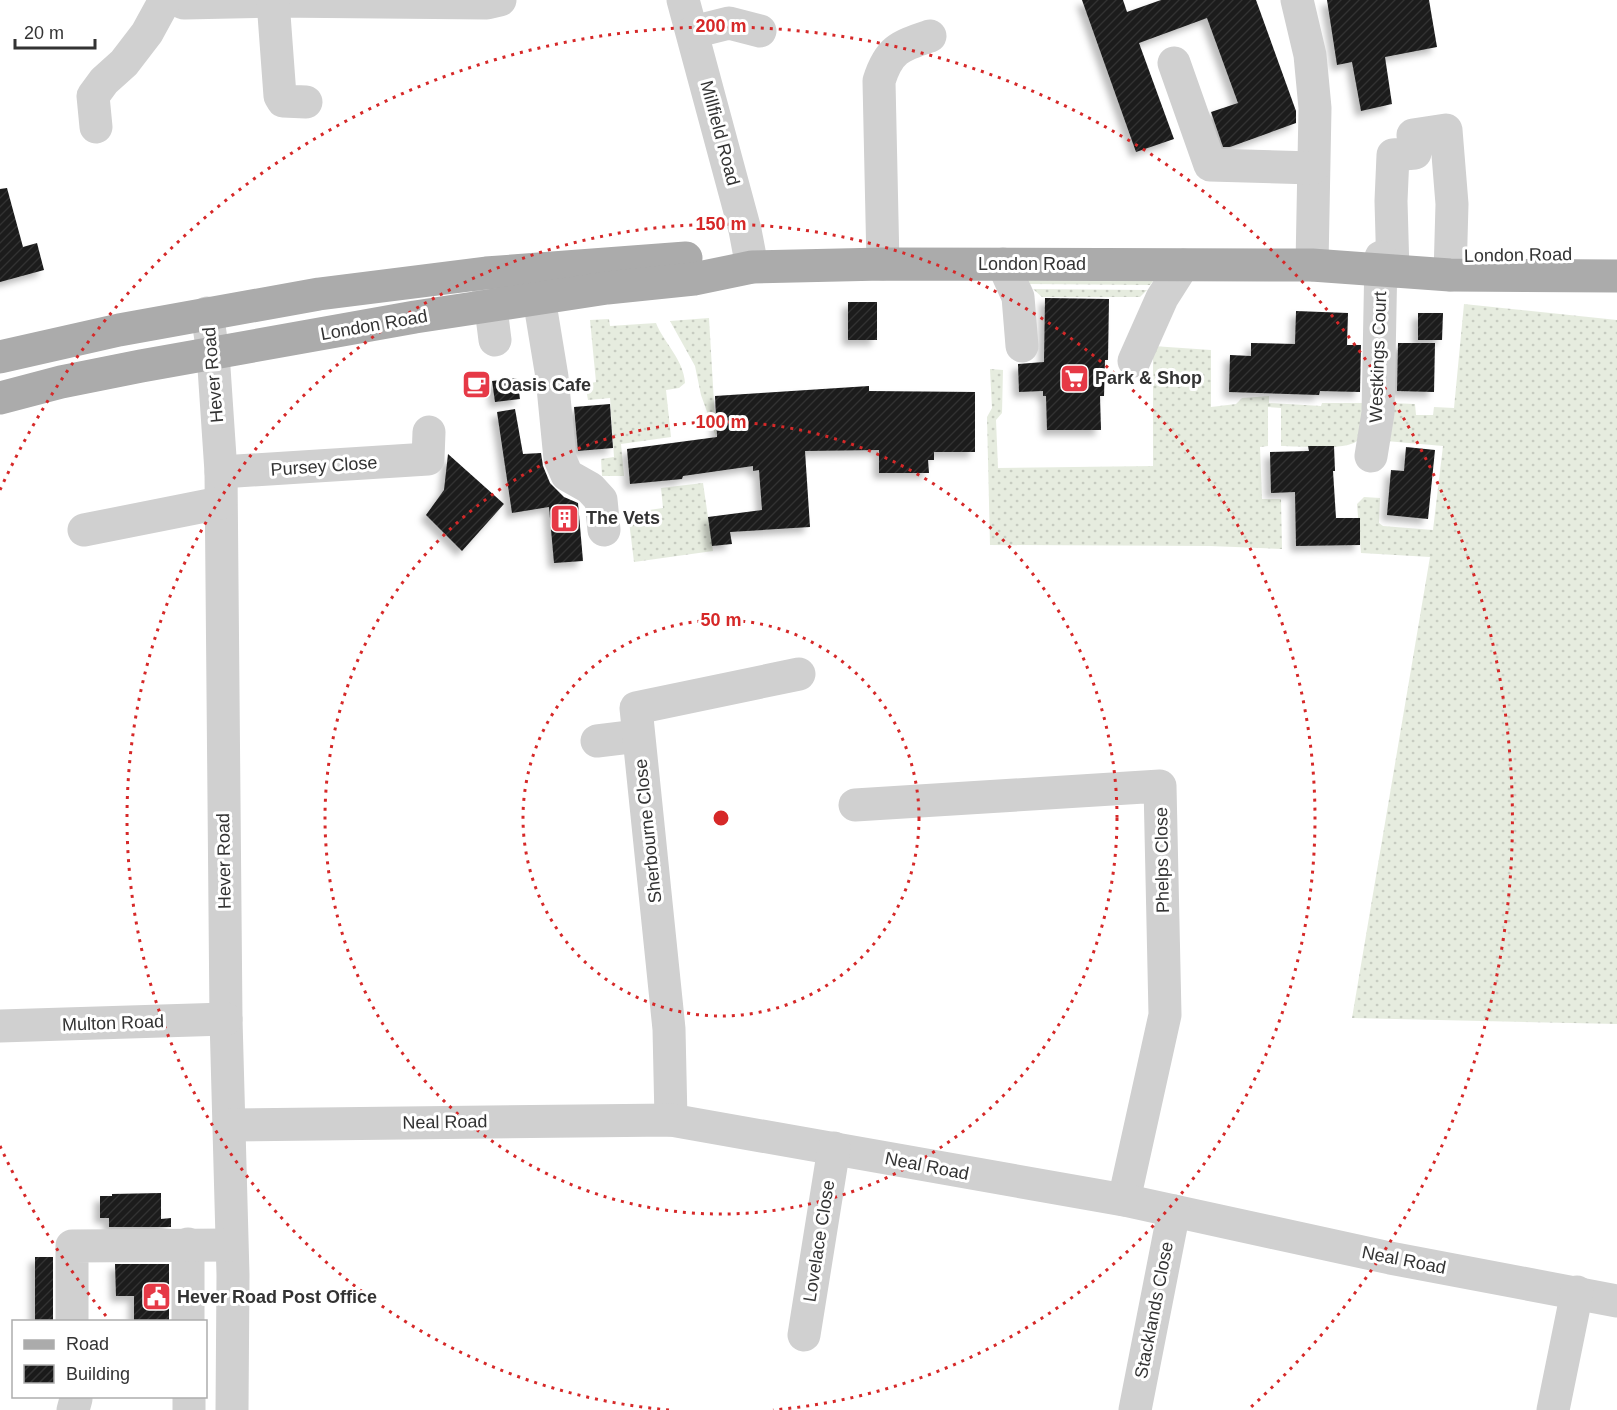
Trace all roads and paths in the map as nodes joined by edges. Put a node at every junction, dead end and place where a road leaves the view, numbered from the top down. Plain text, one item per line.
1 (165, 0) edge
2 (177, 0) edge
3 (500, 0) edge
4 (683, 0) edge
5 (1297, 0) edge
6 (273, 1) edge
7 (760, 31) dead end
8 (693, 32) junction
9 (930, 36) dead end
10 (1174, 63) dead end
11 (306, 102) dead end
12 (96, 127) dead end
13 (1313, 168) junction
14 (1617, 254) edge
15 (883, 264) junction
16 (1003, 264) junction
17 (1387, 264) junction
18 (1182, 265) junction
19 (1312, 265) junction
20 (1451, 265) junction
21 (752, 267) junction
22 (486, 273) junction
23 (1617, 276) edge
24 (538, 283) junction
25 (491, 305) junction
26 (207, 313) junction
27 (495, 340) dead end
28 (1022, 346) dead end
29 (213, 353) junction
30 (0, 357) edge
31 (1134, 361) dead end
32 (0, 398) edge
33 (1371, 456) dead end
34 (428, 458) dead end
35 (220, 488) junction
36 (84, 530) dead end
37 (604, 530) dead end
38 (800, 674) dead end
39 (638, 736) junction
40 (597, 741) dead end
41 (855, 805) dead end
42 (226, 1019) junction
43 (0, 1026) edge
44 (671, 1120) junction
45 (229, 1125) junction
46 (834, 1148) junction
47 (1124, 1200) junction
48 (1174, 1211) junction
49 (188, 1244) junction
50 (231, 1245) junction
51 (1577, 1292) junction
52 (1617, 1301) edge
53 (72, 1320) edge
54 (189, 1320) edge
55 (804, 1335) dead end
56 (232, 1410) edge
57 (1135, 1410) edge
58 (1553, 1410) edge

1 - 12 street
2 - 6 street
3 - 6 street
4 - 8 street, Millfield Road
5 - 13 street
6 - 11 street
7 - 8 street
8 - 21 street, Millfield Road
9 - 15 street
10 - 13 street
13 - 19 street
14 - 20 main road, London Road
15 - 16 main road, London Road
15 - 21 main road, London Road
16 - 18 main road, London Road
16 - 28 street
17 - 19 main road, London Road
17 - 20 main road, London Road
17 - 20 street, Westkings Court
17 - 33 street, Westkings Court
18 - 19 main road, London Road
18 - 31 street
20 - 23 main road, London Road
21 - 24 main road, London Road
22 - 24 main road, London Road
22 - 25 street
22 - 26 main road, London Road
24 - 25 main road, London Road
24 - 37 street
25 - 27 street
25 - 29 main road, London Road
26 - 29 street, Hever Road
26 - 30 main road, London Road
29 - 32 main road, London Road
29 - 35 street, Hever Road
34 - 35 street, Pursey Close
35 - 36 street, Pursey Close
35 - 42 street, Hever Road
38 - 39 street, Sherbourne Close
39 - 40 street
39 - 44 street, Sherbourne Close
41 - 47 street, Phelps Close
42 - 43 street, Multon Road
42 - 45 street, Hever Road
44 - 45 street, Neal Road
44 - 46 street, Neal Road
45 - 50 street, Hever Road
46 - 47 street, Neal Road
46 - 55 street, Lovelace Close
47 - 48 street, Neal Road
48 - 51 street, Neal Road
48 - 57 street, Stacklands Close
49 - 50 street
49 - 53 street
49 - 54 street
50 - 56 street, Hever Road
51 - 52 street, Neal Road
51 - 58 street

